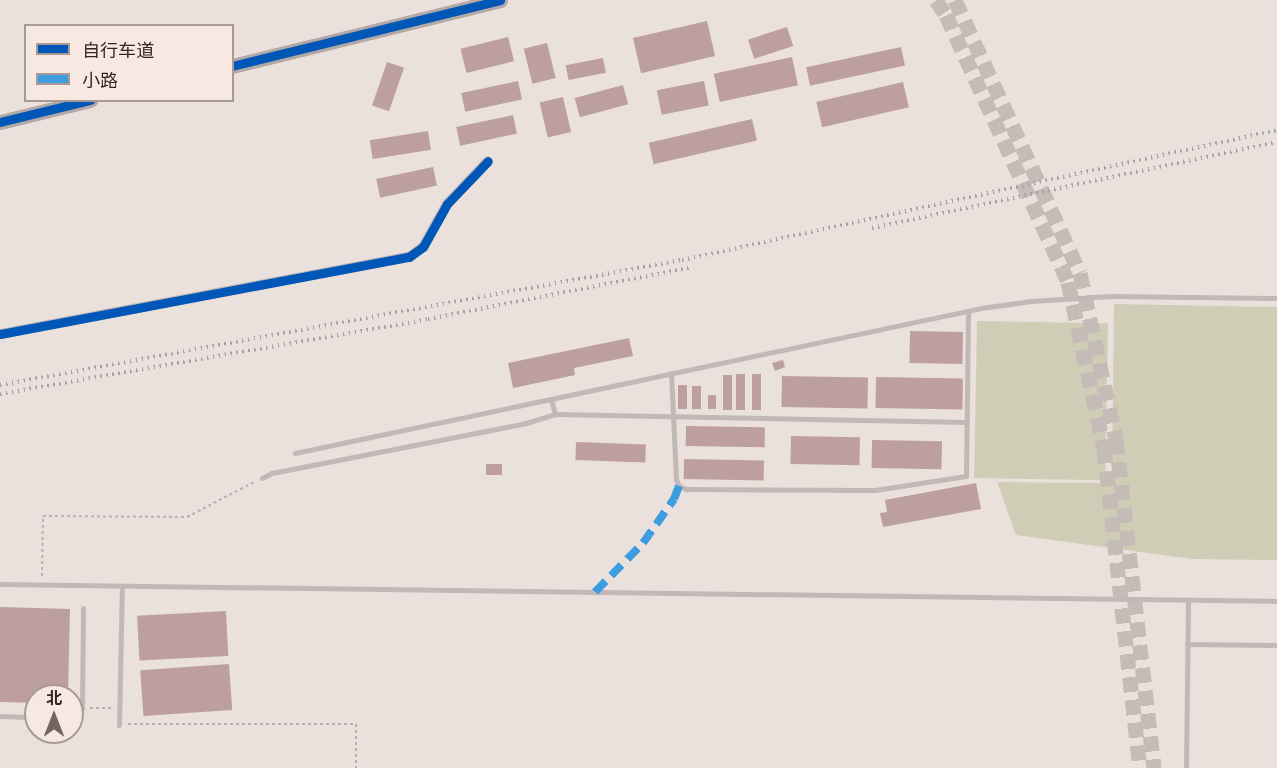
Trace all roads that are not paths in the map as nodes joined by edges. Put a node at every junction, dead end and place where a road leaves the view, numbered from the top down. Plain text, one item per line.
1 (500, 0) edge
2 (234, 66) edge
3 (82, 102) edge
4 (0, 122) edge
5 (488, 161) dead end
6 (1277, 298) edge
7 (968, 311) junction
8 (0, 334) edge
9 (671, 373) junction
10 (551, 399) junction
11 (555, 414) junction
12 (674, 415) junction
13 (967, 422) junction
14 (295, 453) dead end
15 (262, 478) road end
16 (0, 584) edge
17 (122, 586) junction
18 (1188, 600) junction
19 (1277, 601) edge
20 (83, 608) dead end
21 (1187, 644) junction
22 (1277, 645) edge
23 (82, 684) edge
24 (0, 716) edge
25 (24, 717) edge
26 (119, 725) road end
27 (1186, 768) edge

1 - 2 street
3 - 4 street
5 - 8 street
6 - 7 lane
7 - 9 lane
7 - 13 lane
9 - 10 lane
9 - 12 lane
10 - 11 lane
10 - 14 lane
11 - 12 lane
11 - 15 lane
12 - 13 lane
12 - 13 lane
16 - 17 lane
17 - 18 lane
17 - 26 lane
18 - 19 lane
18 - 21 lane
20 - 23 lane
21 - 22 lane
21 - 27 lane
24 - 25 lane

